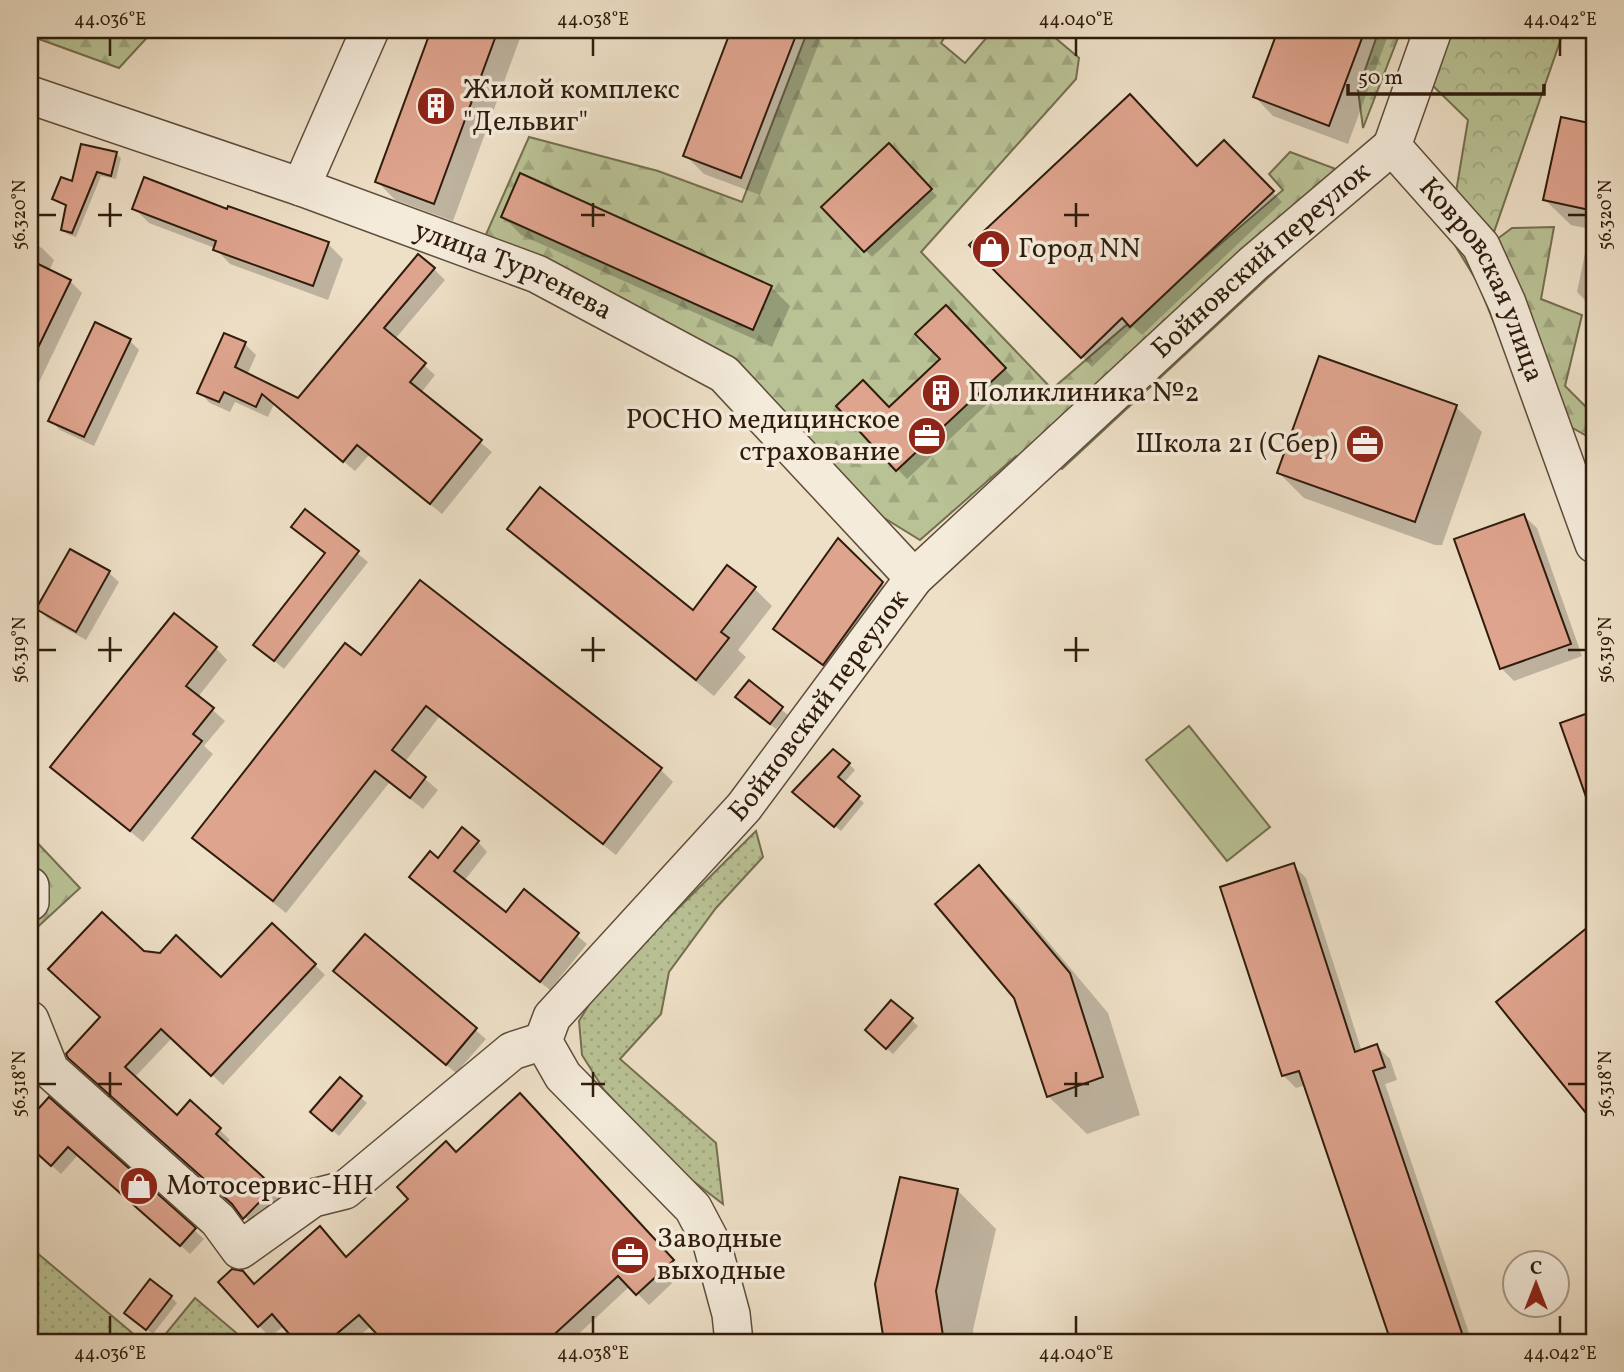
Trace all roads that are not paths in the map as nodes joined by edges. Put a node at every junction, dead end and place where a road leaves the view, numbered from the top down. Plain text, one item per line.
1 (370, 30) edge
2 (1433, 30) edge
3 (30, 95) edge
4 (1392, 146) junction
5 (301, 187) junction
6 (1594, 544) edge
7 (914, 578) junction
8 (30, 886) edge
9 (30, 902) edge
10 (30, 1020) edge
11 (543, 1041) junction
12 (734, 1342) edge

1 - 5 street
2 - 4 street
3 - 5 street, улица Тургенева
4 - 6 street, Ковровская улица
4 - 7 street, Бойновский переулок
5 - 7 street, улица Тургенева
7 - 11 street, Бойновский переулок
8 - 9 street
10 - 11 street
11 - 12 street

